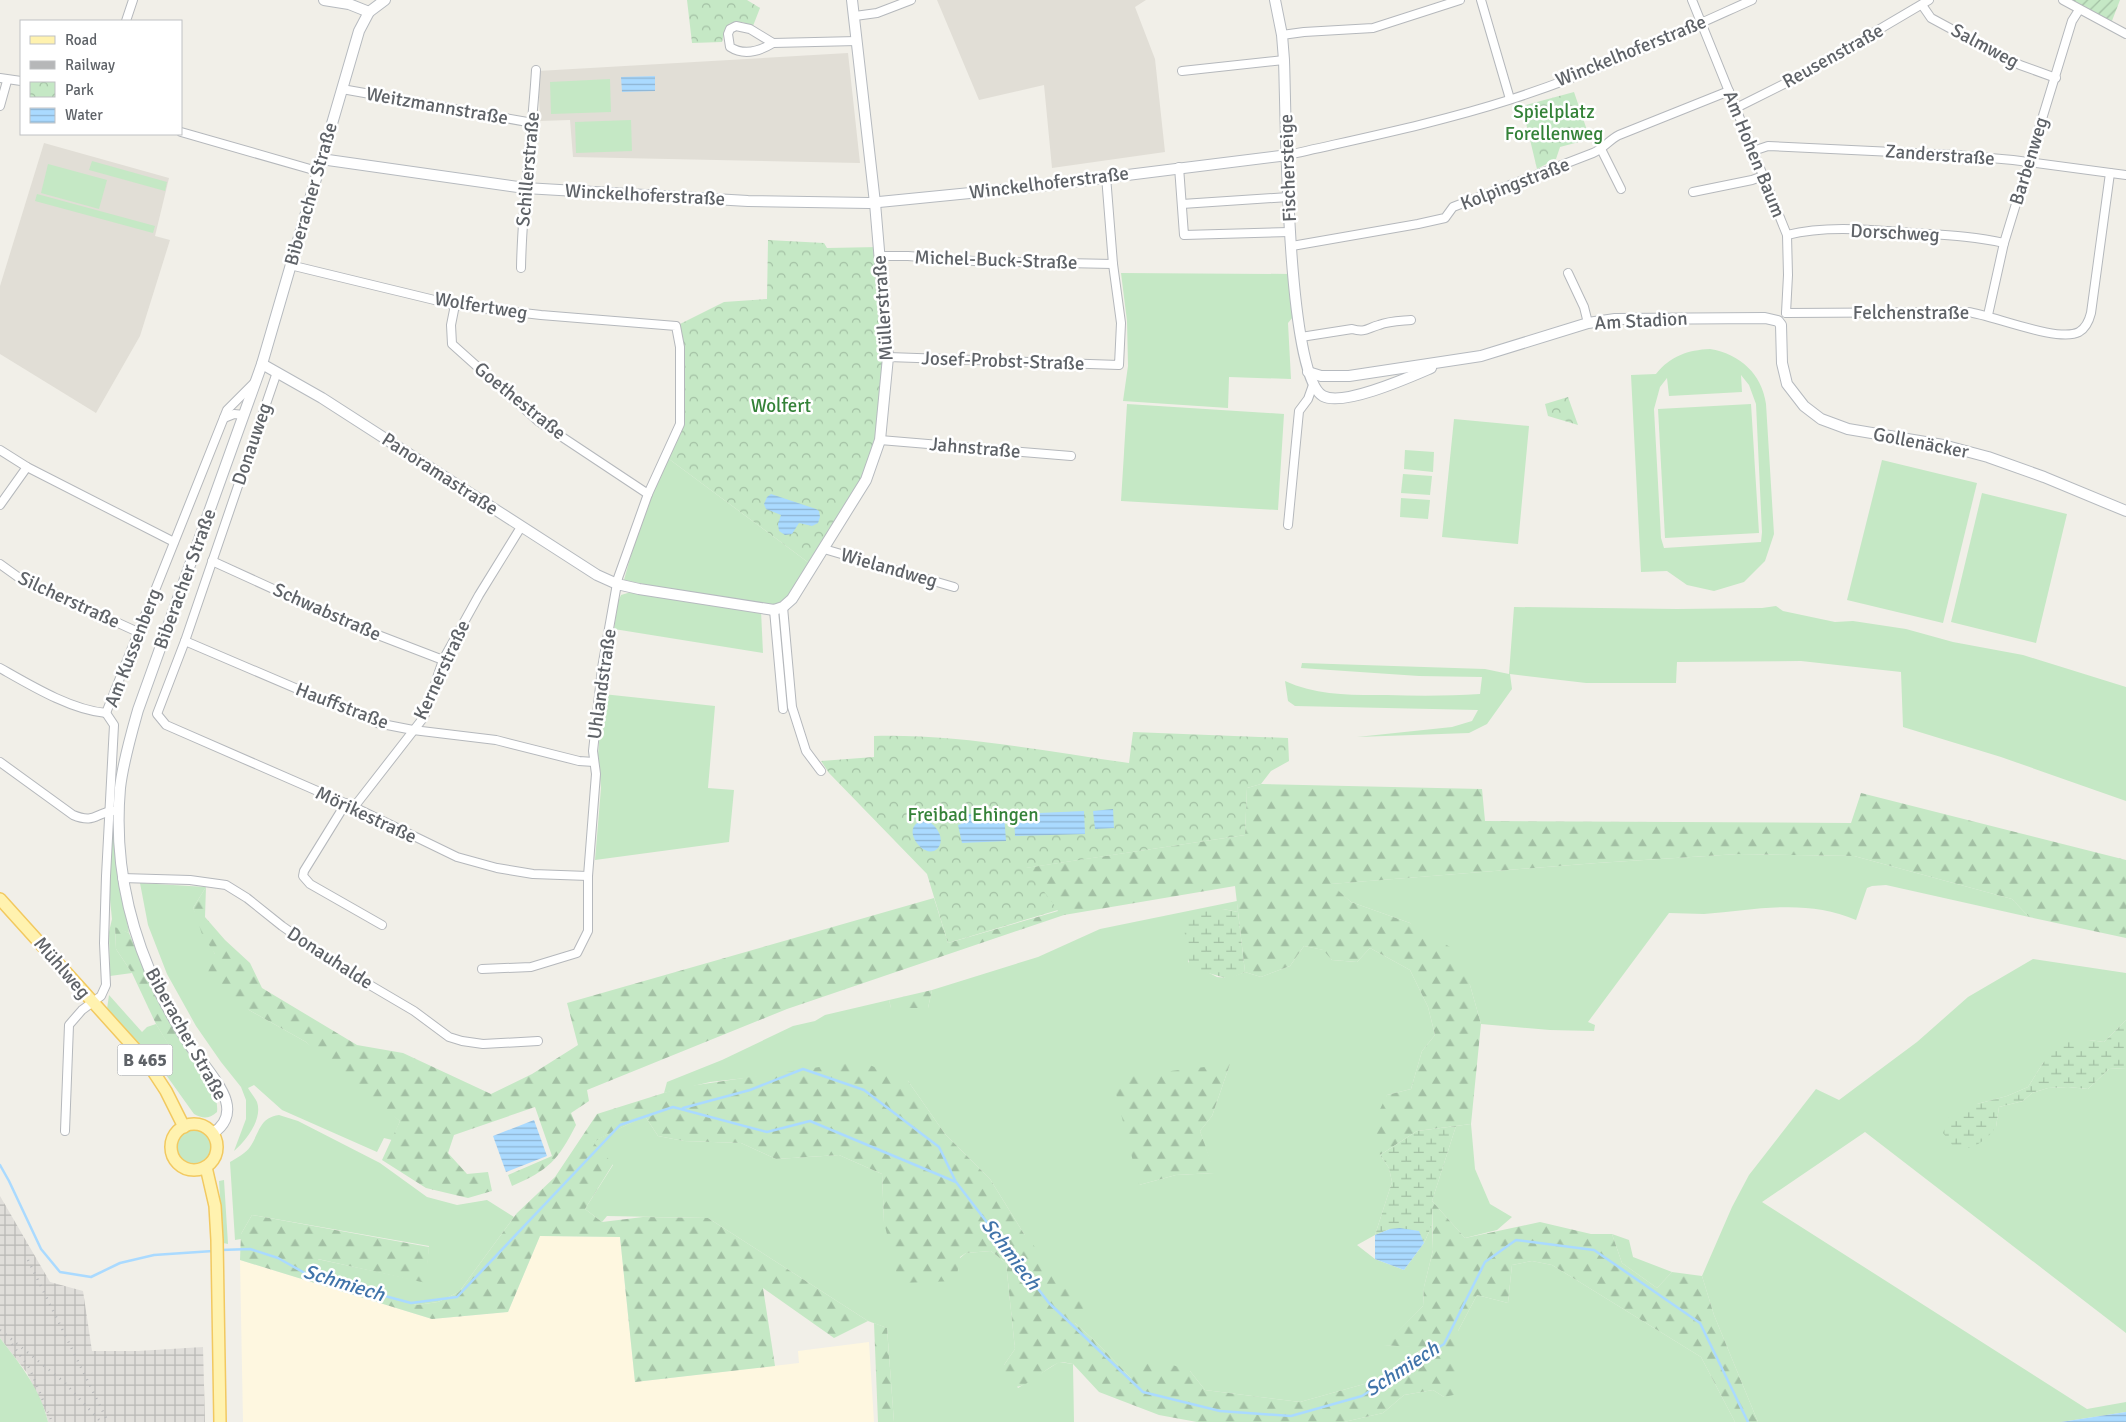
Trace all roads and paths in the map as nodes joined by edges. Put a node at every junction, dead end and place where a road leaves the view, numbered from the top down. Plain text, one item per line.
1 (133, 0) edge
2 (324, 0) edge
3 (852, 0) edge
4 (911, 0) edge
5 (1274, 0) edge
6 (1460, 0) edge
7 (1481, 0) edge
8 (1692, 0) edge
9 (1752, 0) edge
10 (1929, 0) edge
11 (2063, 0) edge
12 (380, 1) edge
13 (1922, 5) junction
14 (2079, 10) junction
15 (369, 12) junction
16 (855, 16) junction
17 (126, 20) edge
18 (1701, 23) junction
19 (2126, 34) edge
20 (1282, 35) junction
21 (857, 42) junction
22 (773, 43) junction
23 (1284, 60) junction
24 (536, 70) dead end
25 (1182, 71) dead end
26 (2056, 78) junction
27 (4, 80) edge
28 (20, 81) edge
29 (342, 89) junction
30 (1729, 91) junction
31 (1510, 100) junction
32 (0, 106) edge
33 (1736, 108) junction
34 (533, 123) junction
35 (182, 132) edge
36 (1601, 150) junction
37 (1753, 151) junction
38 (1288, 154) junction
39 (321, 159) junction
40 (2029, 162) junction
41 (1179, 167) junction
42 (318, 171) junction
43 (2110, 173) junction
44 (2126, 175) edge
45 (1106, 176) junction
46 (1763, 176) junction
47 (524, 188) junction
48 (1621, 188) dead end
49 (1693, 192) dead end
50 (1289, 197) junction
51 (874, 203) junction
52 (1182, 204) junction
53 (1290, 232) junction
54 (1787, 235) junction
55 (2004, 243) junction
56 (1292, 246) junction
57 (879, 256) junction
58 (1113, 264) junction
59 (290, 265) junction
60 (521, 268) dead end
61 (1568, 273) dead end
62 (455, 304) junction
63 (1988, 315) junction
64 (1782, 317) junction
65 (1411, 320) dead end
66 (1588, 323) junction
67 (676, 326) joint
68 (1301, 337) junction
69 (888, 357) junction
70 (1448, 361) junction
71 (262, 364) junction
72 (277, 372) junction
73 (1308, 372) junction
74 (256, 381) junction
75 (1313, 385) junction
76 (244, 415) junction
77 (224, 418) junction
78 (880, 440) junction
79 (0, 450) edge
80 (1071, 456) dead end
81 (27, 467) junction
82 (648, 494) junction
83 (0, 505) edge
84 (2126, 511) edge
85 (1288, 526) dead end
86 (521, 527) junction
87 (174, 542) junction
88 (824, 549) junction
89 (212, 561) junction
90 (0, 564) edge
91 (617, 584) junction
92 (954, 587) dead end
93 (778, 608) junction
94 (140, 633) junction
95 (185, 641) junction
96 (443, 660) junction
97 (0, 668) edge
98 (783, 709) dead end
99 (106, 713) junction
100 (157, 714) joint
101 (413, 730) junction
102 (0, 762) edge
103 (594, 762) junction
104 (821, 771) dead end
105 (350, 805) junction
106 (115, 811) junction
107 (588, 876) junction
108 (122, 878) junction
109 (0, 898) edge
110 (382, 925) dead end
111 (482, 969) dead end
112 (93, 1003) junction
113 (538, 1041) dead end
114 (184, 1127) junction
115 (65, 1131) dead end
116 (213, 1133) junction
117 (206, 1167) junction
118 (220, 1422) edge

1 - 17 street
2 - 15 street
3 - 16 street, Müllerstraße
4 - 16 street
5 - 20 street, Fischersteige
6 - 20 street
7 - 31 street
8 - 18 street, Am Hohen Baum
9 - 18 street, Winckelhoferstraße
10 - 13 street, Reusenstraße
11 - 14 street
12 - 15 street
13 - 26 street, Salmweg
13 - 33 street, Reusenstraße
14 - 19 street
14 - 26 street, Barbenweg
15 - 29 street, Biberacher Straße
16 - 21 street, Müllerstraße
18 - 30 street, Am Hohen Baum
18 - 31 street, Winckelhoferstraße
20 - 23 street, Fischersteige
21 - 22 street
21 - 51 street, Müllerstraße
22 - 22 street
23 - 25 street
23 - 38 street, Fischersteige
24 - 34 street, Schillerstraße
26 - 40 street, Barbenweg
27 - 28 street
27 - 32 street
29 - 34 street, Weitzmannstraße
29 - 39 street, Biberacher Straße
30 - 33 street, Am Hohen Baum
30 - 36 street, Kolpingstraße
31 - 38 street, Winckelhoferstraße
33 - 37 street, Am Hohen Baum
34 - 47 street, Schillerstraße
35 - 42 street
36 - 48 street
36 - 56 street, Kolpingstraße
37 - 40 street, Zanderstraße
37 - 46 street, Am Hohen Baum
38 - 41 street, Winckelhoferstraße
38 - 50 street, Fischersteige
39 - 42 street, Biberacher Straße
39 - 47 street, Winckelhoferstraße
40 - 43 street, Zanderstraße
40 - 55 street, Barbenweg
41 - 45 street, Winckelhoferstraße
41 - 52 street
42 - 59 street, Biberacher Straße
43 - 44 street, Zanderstraße
43 - 63 street, Felchenstraße
45 - 51 street, Winckelhoferstraße
45 - 58 street
46 - 49 street
46 - 54 street, Am Hohen Baum
47 - 51 street, Winckelhoferstraße
47 - 60 street, Schillerstraße
50 - 52 street
50 - 53 street, Fischersteige
51 - 57 street, Müllerstraße
52 - 53 street
53 - 56 street, Fischersteige
54 - 55 street, Dorschweg
54 - 64 street, Am Hohen Baum
55 - 63 street, Barbenweg
56 - 68 street, Fischersteige
57 - 58 street, Michel-Buck-Straße
57 - 69 street, Müllerstraße
58 - 69 street, Josef-Probst-Straße
59 - 62 street, Wolfertweg
59 - 71 street, Biberacher Straße
61 - 66 street
62 - 67 street, Wolfertweg
62 - 82 street, Goethestraße
63 - 64 street, Felchenstraße
64 - 66 street, Am Stadion
64 - 84 street, Gollenäcker
65 - 68 street
66 - 70 street, Am Stadion
67 - 82 street, Uhlandstraße
68 - 73 street, Fischersteige
69 - 78 street, Müllerstraße
70 - 73 street, Am Stadion
70 - 75 street, Am Stadion
71 - 72 street, Panoramastraße
71 - 74 street, Biberacher Straße
72 - 86 street, Panoramastraße
72 - 89 street, Donauweg
73 - 75 street, Fischersteige
74 - 76 street, Biberacher Straße
74 - 77 street, Am Kussenberg
75 - 85 street
76 - 77 street
76 - 106 street, Biberacher Straße
77 - 87 street, Am Kussenberg
78 - 80 street, Jahnstraße
78 - 88 street, Müllerstraße
79 - 81 street
81 - 83 street
81 - 87 street
82 - 91 street, Uhlandstraße
86 - 91 street, Panoramastraße
86 - 96 street, Kernerstraße
87 - 94 street, Am Kussenberg
88 - 92 street, Wielandweg
88 - 93 street, Müllerstraße
89 - 95 street, Donauweg
89 - 96 street, Schwabstraße
90 - 94 street, Silcherstraße
91 - 93 street
91 - 103 street, Uhlandstraße
93 - 98 street
93 - 104 street
94 - 99 street, Am Kussenberg
95 - 100 street, Donauweg
95 - 101 street, Hauffstraße
96 - 101 street, Kernerstraße
97 - 99 street
99 - 106 street, Am Kussenberg
100 - 105 street, Mörikestraße
101 - 103 street, Hauffstraße
101 - 105 street, Kernerstraße
102 - 106 street
103 - 107 street, Uhlandstraße
105 - 107 street, Mörikestraße
105 - 110 street, Kernerstraße
106 - 108 street, Biberacher Straße
106 - 112 street, Am Kussenberg
107 - 111 street, Uhlandstraße
108 - 113 street, Donauhalde
108 - 116 street, Biberacher Straße
109 - 112 main road, Mühlweg / B 465
112 - 114 main road, B 465
112 - 115 street, Mühlweg
114 - 116 main road
114 - 117 main road
116 - 117 main road
117 - 118 main road

